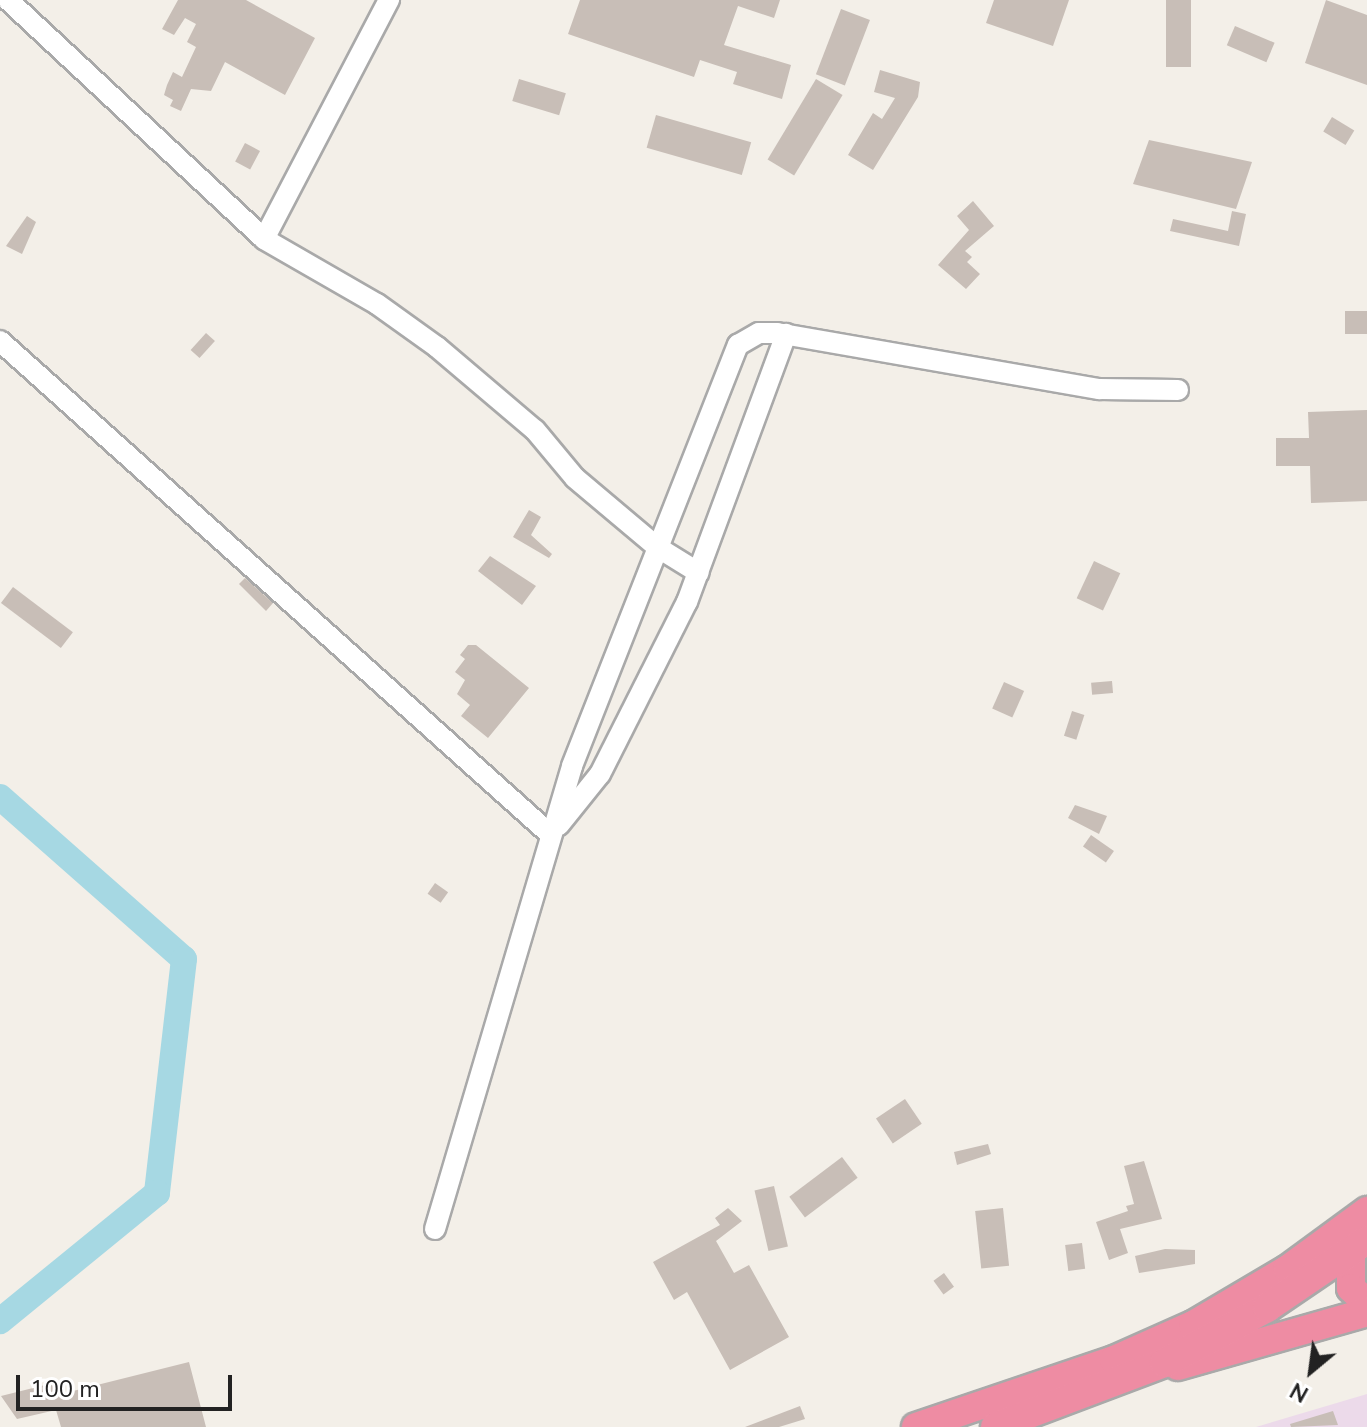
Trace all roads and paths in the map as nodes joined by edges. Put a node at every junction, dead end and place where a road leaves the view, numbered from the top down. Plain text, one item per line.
1 (8, 0) edge
2 (389, 0) edge
3 (264, 239) junction
4 (786, 334) junction
5 (0, 341) edge
6 (1178, 390) dead end
7 (657, 547) junction
8 (699, 573) junction
9 (551, 835) junction
10 (1367, 1212) edge
11 (435, 1229) dead end
12 (1318, 1247) junction
13 (1362, 1250) edge
14 (1367, 1303) edge
15 (1367, 1312) edge
16 (1119, 1380) junction
17 (916, 1427) edge
18 (995, 1427) edge

1 - 3 street
2 - 3 street
3 - 7 street
4 - 6 street
4 - 7 street
4 - 8 street
5 - 9 street
7 - 8 street
7 - 9 street
8 - 9 street
9 - 11 street
10 - 12 highway
10 - 13 highway
12 - 13 highway
12 - 17 highway
13 - 14 highway
13 - 16 highway
15 - 16 highway
16 - 18 highway

